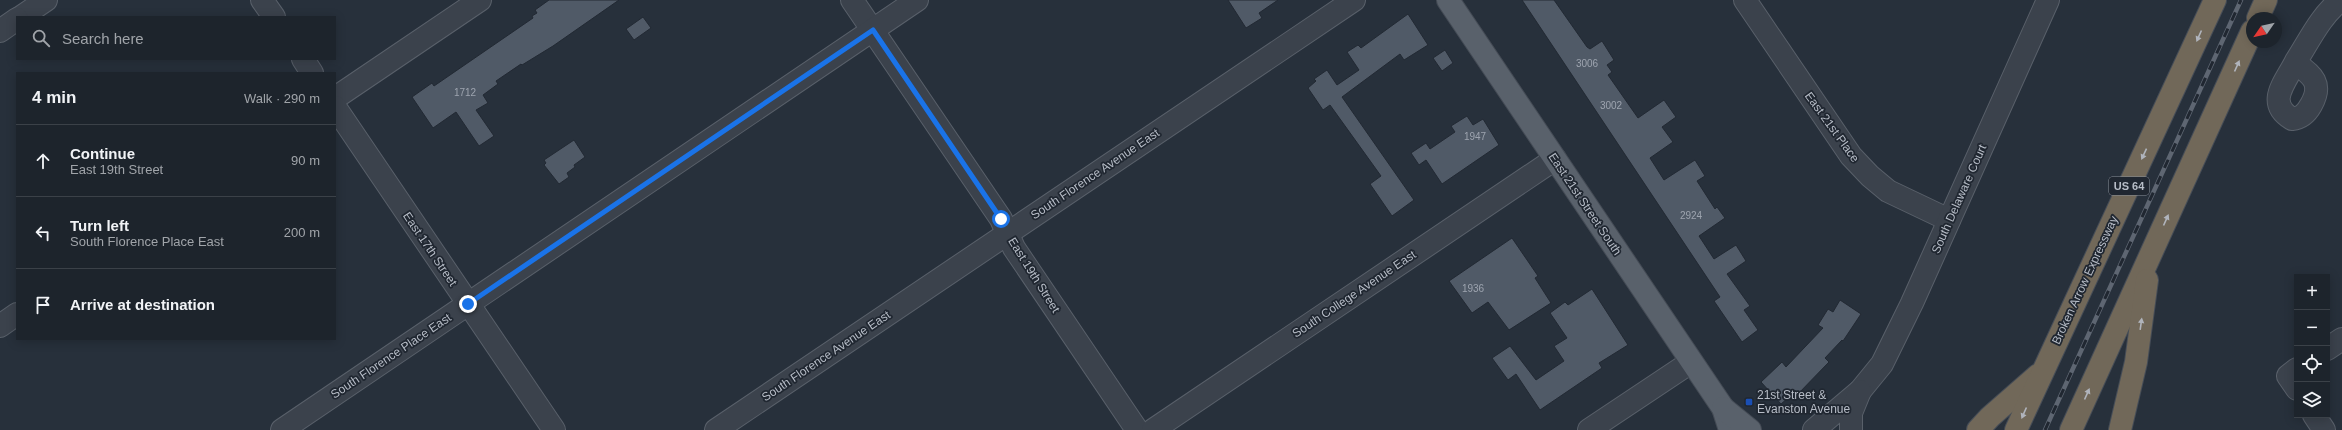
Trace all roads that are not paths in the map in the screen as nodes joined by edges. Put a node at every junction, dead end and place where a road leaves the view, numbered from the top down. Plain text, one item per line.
1 (46, 0) edge
2 (262, 0) edge
3 (480, 0) edge
4 (852, 0) edge
5 (917, 0) edge
6 (1354, 0) edge
7 (1448, 0) edge
8 (1745, 0) edge
9 (2048, 0) edge
10 (2215, 0) edge
11 (2266, 0) edge
12 (2341, 0) edge
13 (2261, 12) edge
14 (22, 16) edge
15 (273, 16) edge
16 (16, 21) edge
17 (873, 30) junction
18 (0, 31) edge
19 (2246, 44) edge
20 (304, 60) edge
21 (2294, 64) dead end
22 (311, 72) edge
23 (336, 97) edge
24 (336, 108) edge
25 (1555, 159) junction
26 (1949, 220) junction
27 (1008, 233) junction
28 (2150, 256) junction
29 (468, 304) junction
30 (16, 315) edge
31 (0, 326) edge
32 (2342, 339) edge
33 (2330, 347) edge
34 (1691, 362) junction
35 (2042, 371) junction
36 (1860, 392) junction
37 (1723, 408) junction
38 (2316, 418) edge
39 (282, 430) edge
40 (554, 430) edge
41 (716, 430) edge
42 (1136, 430) edge
43 (1153, 430) edge
44 (1589, 430) edge
45 (1730, 430) edge
46 (1750, 430) edge
47 (1814, 430) edge
48 (1851, 430) edge
49 (1978, 430) edge
50 (2016, 430) edge
51 (2071, 430) edge
52 (2120, 430) edge
53 (2324, 430) edge

1 - 14 street
2 - 15 street
3 - 23 street
4 - 17 street, East 19th Street
5 - 17 street, South Florence Place East
6 - 27 street, South Florence Avenue East
7 - 25 main road, East 21st Street South
8 - 26 street, East 21st Place
9 - 26 street, South Delaware Court
10 -> 35 highway, Broken Arrow Expressway / US 64
11 - 13 highway
12 - 21 street
16 - 18 street
17 - 27 street, East 19th Street
17 - 29 street, South Florence Place East
28 -> 19 highway
20 - 22 street
24 - 29 street, East 17th Street
25 - 34 main road, East 21st Street South
25 - 43 street, South College Avenue East
26 - 36 street, South Delaware Court
27 - 41 street, South Florence Avenue East
27 - 42 street, East 19th Street
51 -> 28 highway
52 -> 28 highway
29 - 39 street, South Florence Place East
29 - 40 street, East 17th Street
30 - 31 street
32 - 33 street
34 - 37 main road, East 21st Street South
34 - 44 street
35 - 49 highway
35 -> 50 highway, Broken Arrow Expressway / US 64
36 - 47 street, South Delaware Court
36 - 48 street, South Delaware Court
37 - 45 main road, East 21st Street South
37 - 46 main road, East 21st Street South
38 - 53 street

